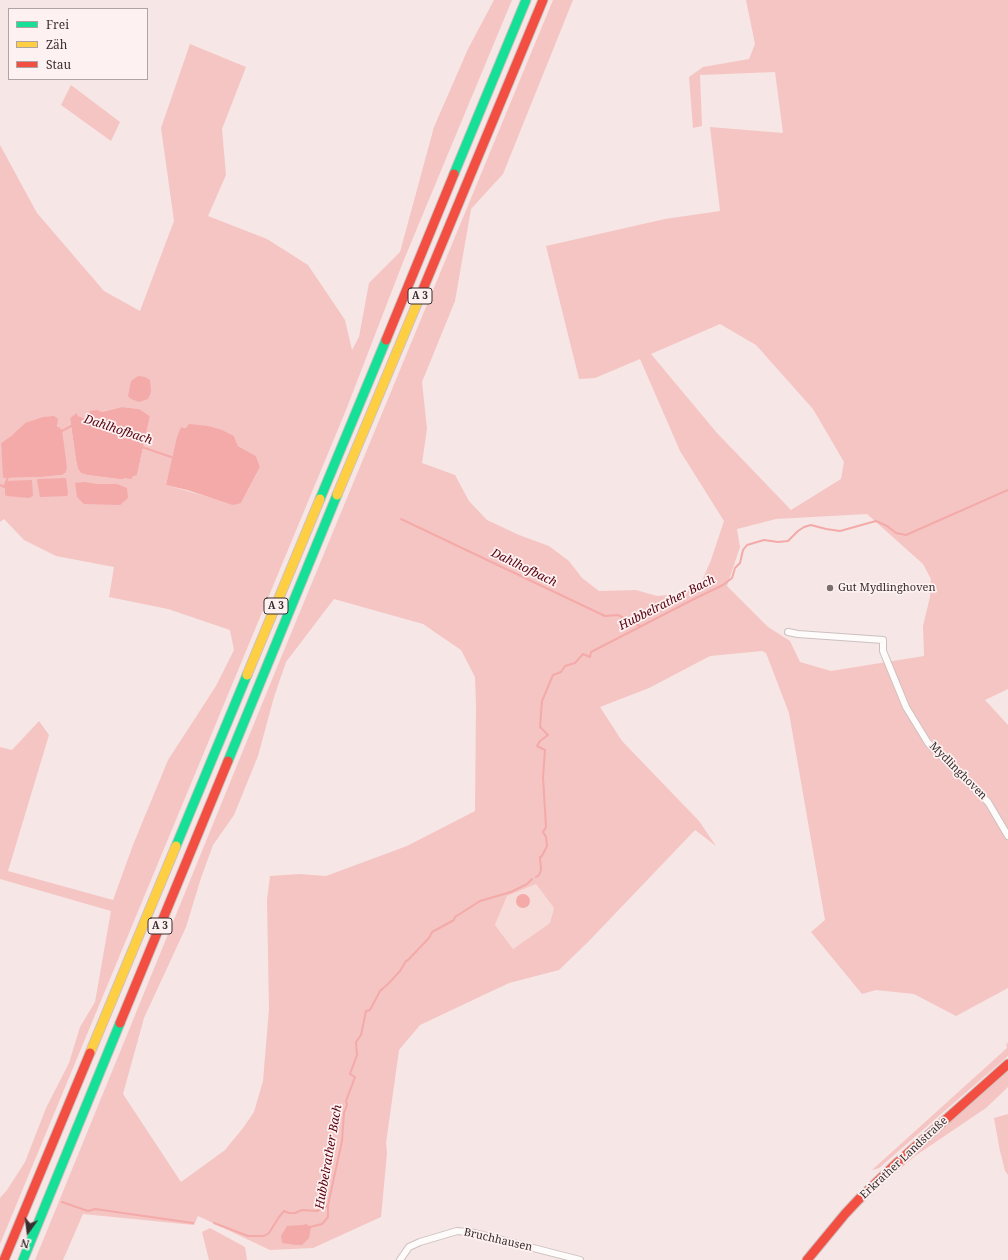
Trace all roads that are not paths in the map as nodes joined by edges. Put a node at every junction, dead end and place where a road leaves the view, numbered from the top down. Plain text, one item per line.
1 (526, 0) edge
2 (543, 0) edge
3 (788, 632) dead end
4 (1008, 836) edge
5 (1008, 1064) edge
6 (4, 1260) edge
7 (23, 1260) edge
8 (400, 1260) edge
9 (580, 1260) edge
10 (807, 1260) edge

1 - 6 main road, A 3
2 - 7 main road, A 3
3 - 4 street, Mydlinghoven
5 - 10 main road, Erkrather Landstraße
8 - 9 street, Bruchhausen

